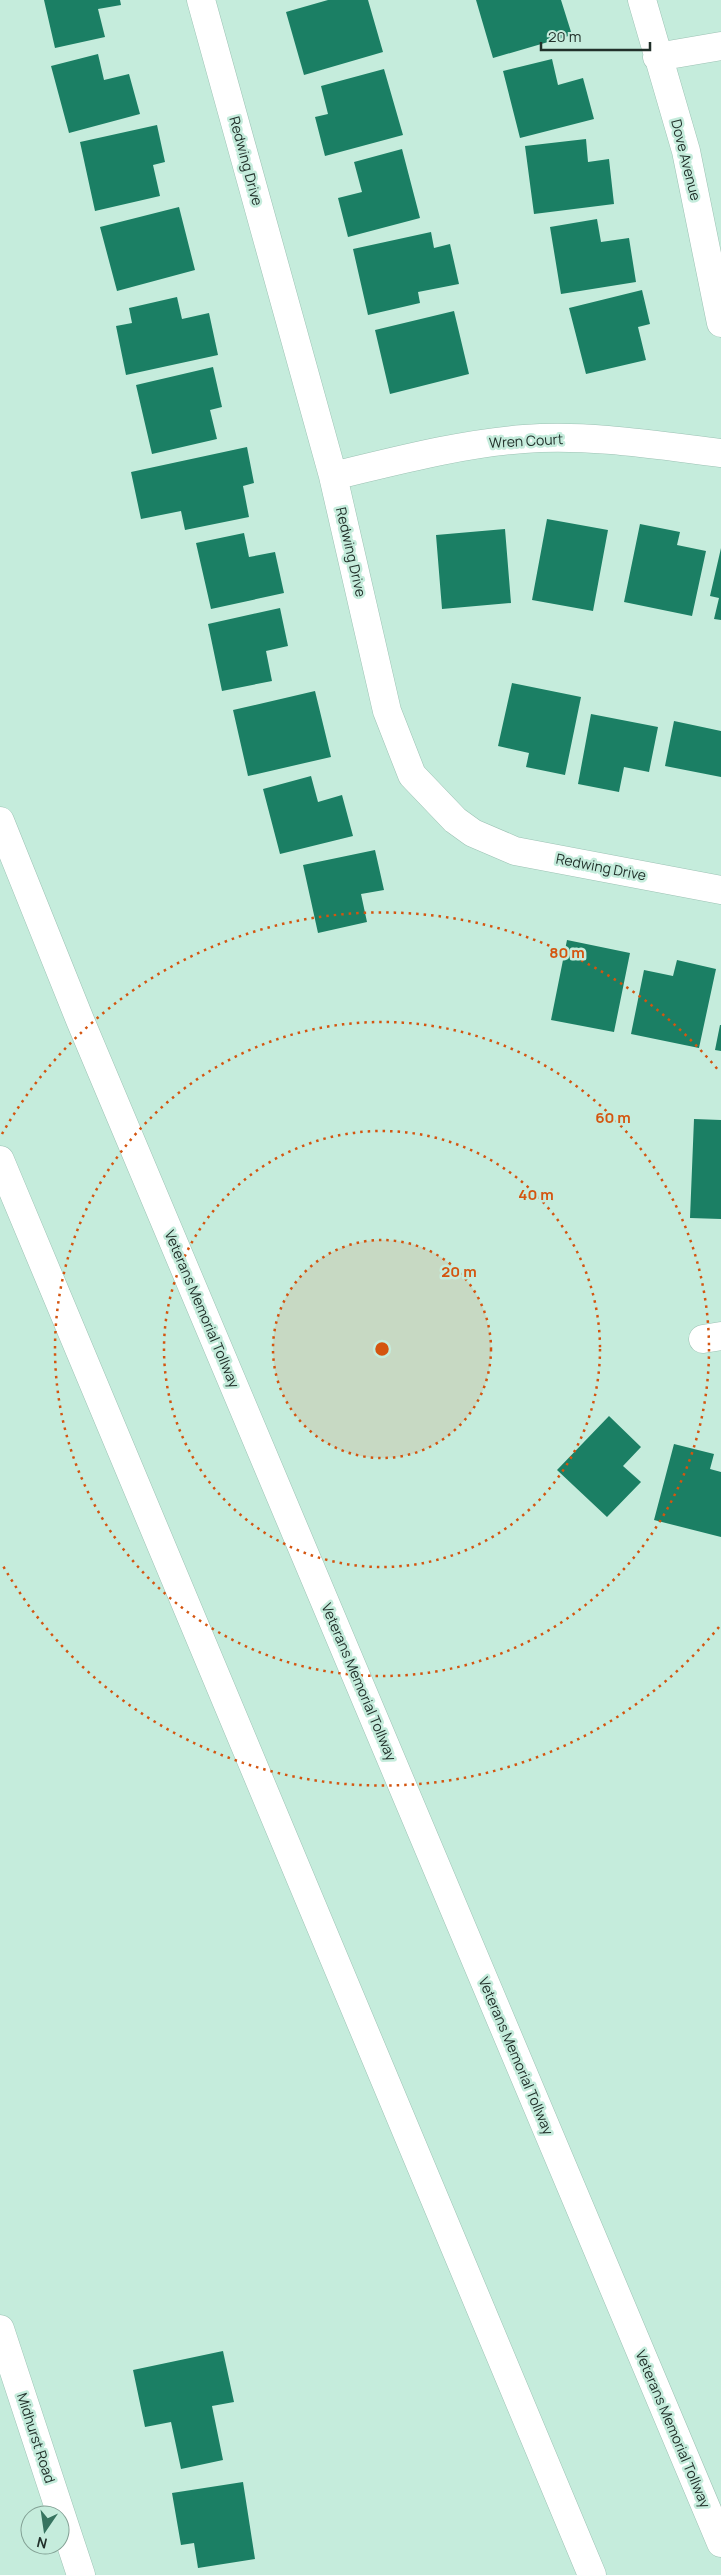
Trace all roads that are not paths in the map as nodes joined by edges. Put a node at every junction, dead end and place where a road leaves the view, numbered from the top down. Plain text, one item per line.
1 (201, 0) edge
2 (642, 0) edge
3 (721, 46) edge
4 (657, 57) junction
5 (721, 323) edge
6 (721, 453) edge
7 (333, 476) junction
8 (0, 821) edge
9 (721, 890) edge
10 (0, 1160) edge
11 (0, 2329) edge
12 (721, 2542) edge
13 (80, 2575) edge
14 (592, 2575) edge

1 - 7 main road, Redwing Drive
2 - 4 main road, Dove Avenue
3 - 4 main road
4 - 5 main road, Dove Avenue
6 - 7 main road, Wren Court
7 - 9 main road, Redwing Drive
8 - 12 main road, Veterans Memorial Tollway
10 - 14 main road
11 - 13 main road, Midhurst Road

